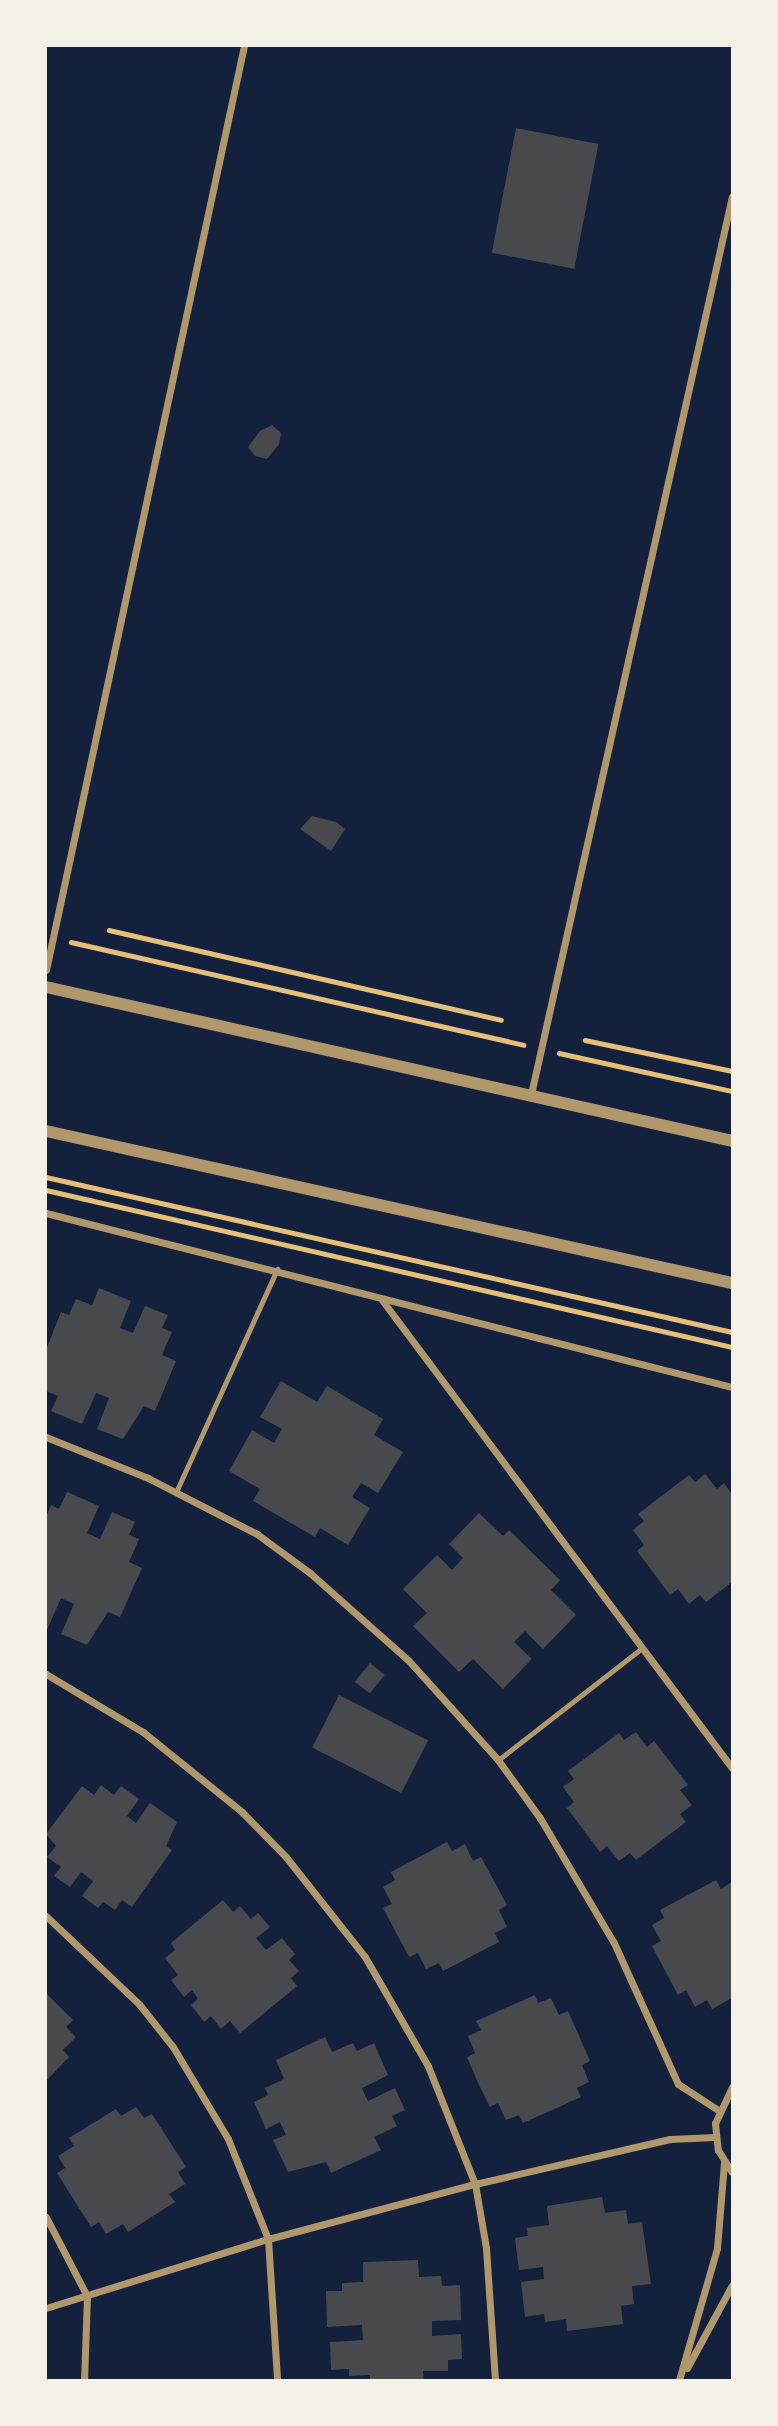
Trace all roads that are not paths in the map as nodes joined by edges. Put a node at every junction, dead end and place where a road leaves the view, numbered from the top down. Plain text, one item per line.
1 (244, 46) edge
2 (733, 196) edge
3 (46, 970) edge
4 (46, 986) edge
5 (531, 1094) junction
6 (46, 1131) edge
7 (733, 1141) edge
8 (46, 1213) edge
9 (277, 1269) junction
10 (733, 1283) edge
11 (382, 1300) junction
12 (733, 1387) edge
13 (46, 1437) edge
14 (176, 1492) junction
15 (642, 1648) junction
16 (46, 1674) edge
17 (498, 1760) junction
18 (733, 1768) edge
19 (46, 1916) edge
20 (733, 2087) edge
21 (718, 2110) junction
22 (715, 2137) junction
23 (724, 2162) junction
24 (733, 2172) edge
25 (475, 2185) junction
26 (46, 2217) edge
27 (268, 2239) junction
28 (733, 2285) edge
29 (87, 2296) junction
30 (46, 2308) edge
31 (84, 2381) edge
32 (277, 2381) edge
33 (495, 2381) edge
34 (680, 2381) edge

1 - 3 street
2 - 5 street
4 - 5 street
5 - 7 street
6 - 10 street
8 - 9 street
9 - 11 street
9 - 14 lane
11 - 12 street
11 - 15 street
13 - 14 street
14 - 17 street
15 - 17 lane
15 - 18 street
16 - 25 street
17 - 21 street
19 - 27 street
20 - 21 street
21 - 22 street
22 - 23 street
22 - 25 street
23 - 24 street
23 - 34 street
25 - 27 street
25 - 33 street
26 - 29 street
27 - 29 street
27 - 32 street
28 - 34 street
29 - 30 street
29 - 31 street

